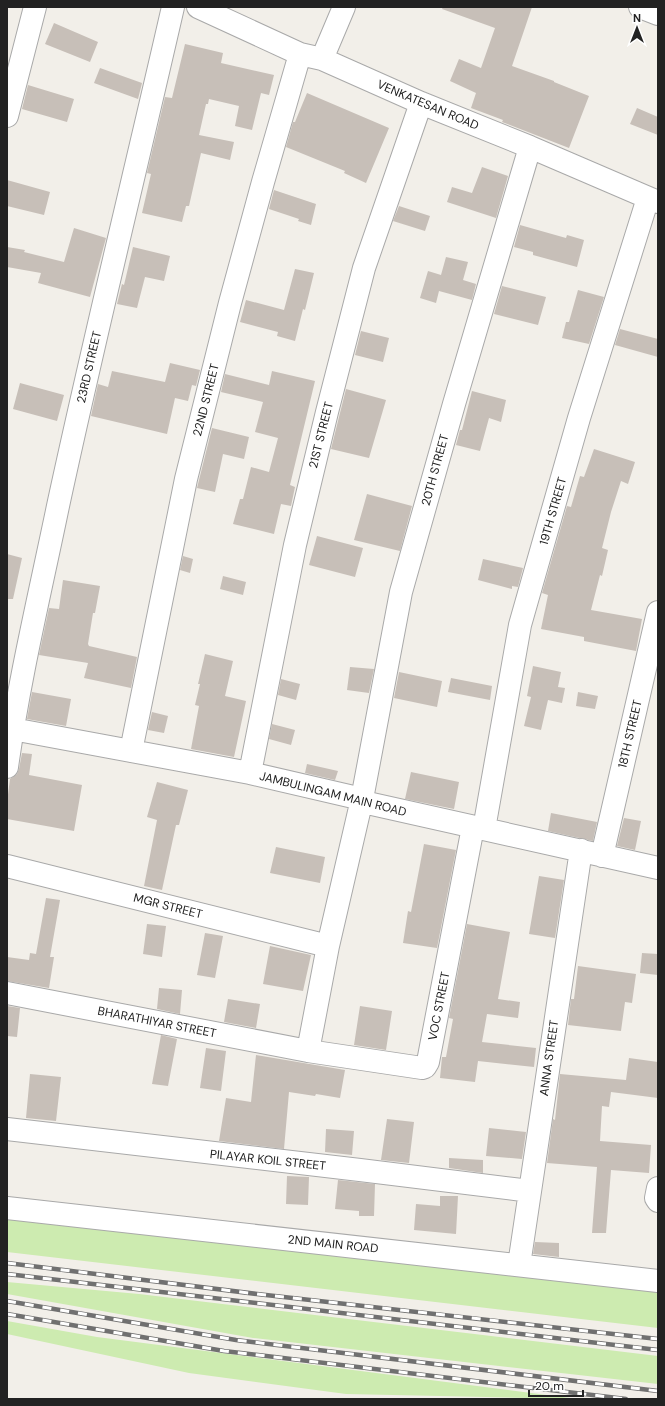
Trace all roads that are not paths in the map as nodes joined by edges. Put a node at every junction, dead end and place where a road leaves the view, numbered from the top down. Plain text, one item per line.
1 (35, 7) edge
2 (173, 7) edge
3 (198, 7) edge
4 (344, 7) edge
5 (640, 7) edge
6 (658, 14) edge
7 (300, 54) junction
8 (322, 59) junction
9 (421, 103) junction
10 (7, 116) edge
11 (530, 147) junction
12 (653, 200) edge
13 (658, 612) edge
14 (10, 728) edge
15 (131, 751) junction
16 (7, 767) edge
17 (250, 774) junction
18 (362, 799) junction
19 (479, 828) junction
20 (581, 850) junction
21 (602, 856) junction
22 (7, 866) edge
23 (658, 868) edge
24 (328, 946) junction
25 (7, 993) edge
26 (308, 1051) junction
27 (7, 1129) edge
28 (658, 1188) edge
29 (530, 1191) junction
30 (658, 1201) edge
31 (7, 1208) edge
32 (519, 1265) junction
33 (658, 1282) edge

1 - 10 street
2 - 14 street, 23RD STREET
3 - 7 street, VENKATESAN ROAD
4 - 8 street
5 - 6 street
7 - 8 street, VENKATESAN ROAD
7 - 15 street, 22ND STREET
8 - 9 street, VENKATESAN ROAD
9 - 11 street, VENKATESAN ROAD
9 - 17 street, 21ST STREET
11 - 12 street, VENKATESAN ROAD
11 - 18 street, 20TH STREET
12 - 19 street, 19TH STREET
13 - 21 street, 18TH STREET
14 - 15 street, JAMBULINGAM MAIN ROAD
14 - 16 street, 23RD STREET
15 - 17 street, JAMBULINGAM MAIN ROAD
17 - 18 street, JAMBULINGAM MAIN ROAD
18 - 19 street, JAMBULINGAM MAIN ROAD
18 - 24 street, 20TH STREET
19 - 20 street, JAMBULINGAM MAIN ROAD
19 - 26 street, VOC STREET
20 - 21 street, JAMBULINGAM MAIN ROAD
20 - 29 street, ANNA STREET
21 - 23 street, JAMBULINGAM MAIN ROAD
22 - 24 street, MGR STREET
24 - 26 street, 20TH STREET
25 - 26 street, BHARATHIYAR STREET
27 - 29 street, PILAYAR KOIL STREET
28 - 30 street
29 - 32 street, ANNA STREET
31 - 32 street, 2ND MAIN ROAD
32 - 33 street, 2ND MAIN ROAD

